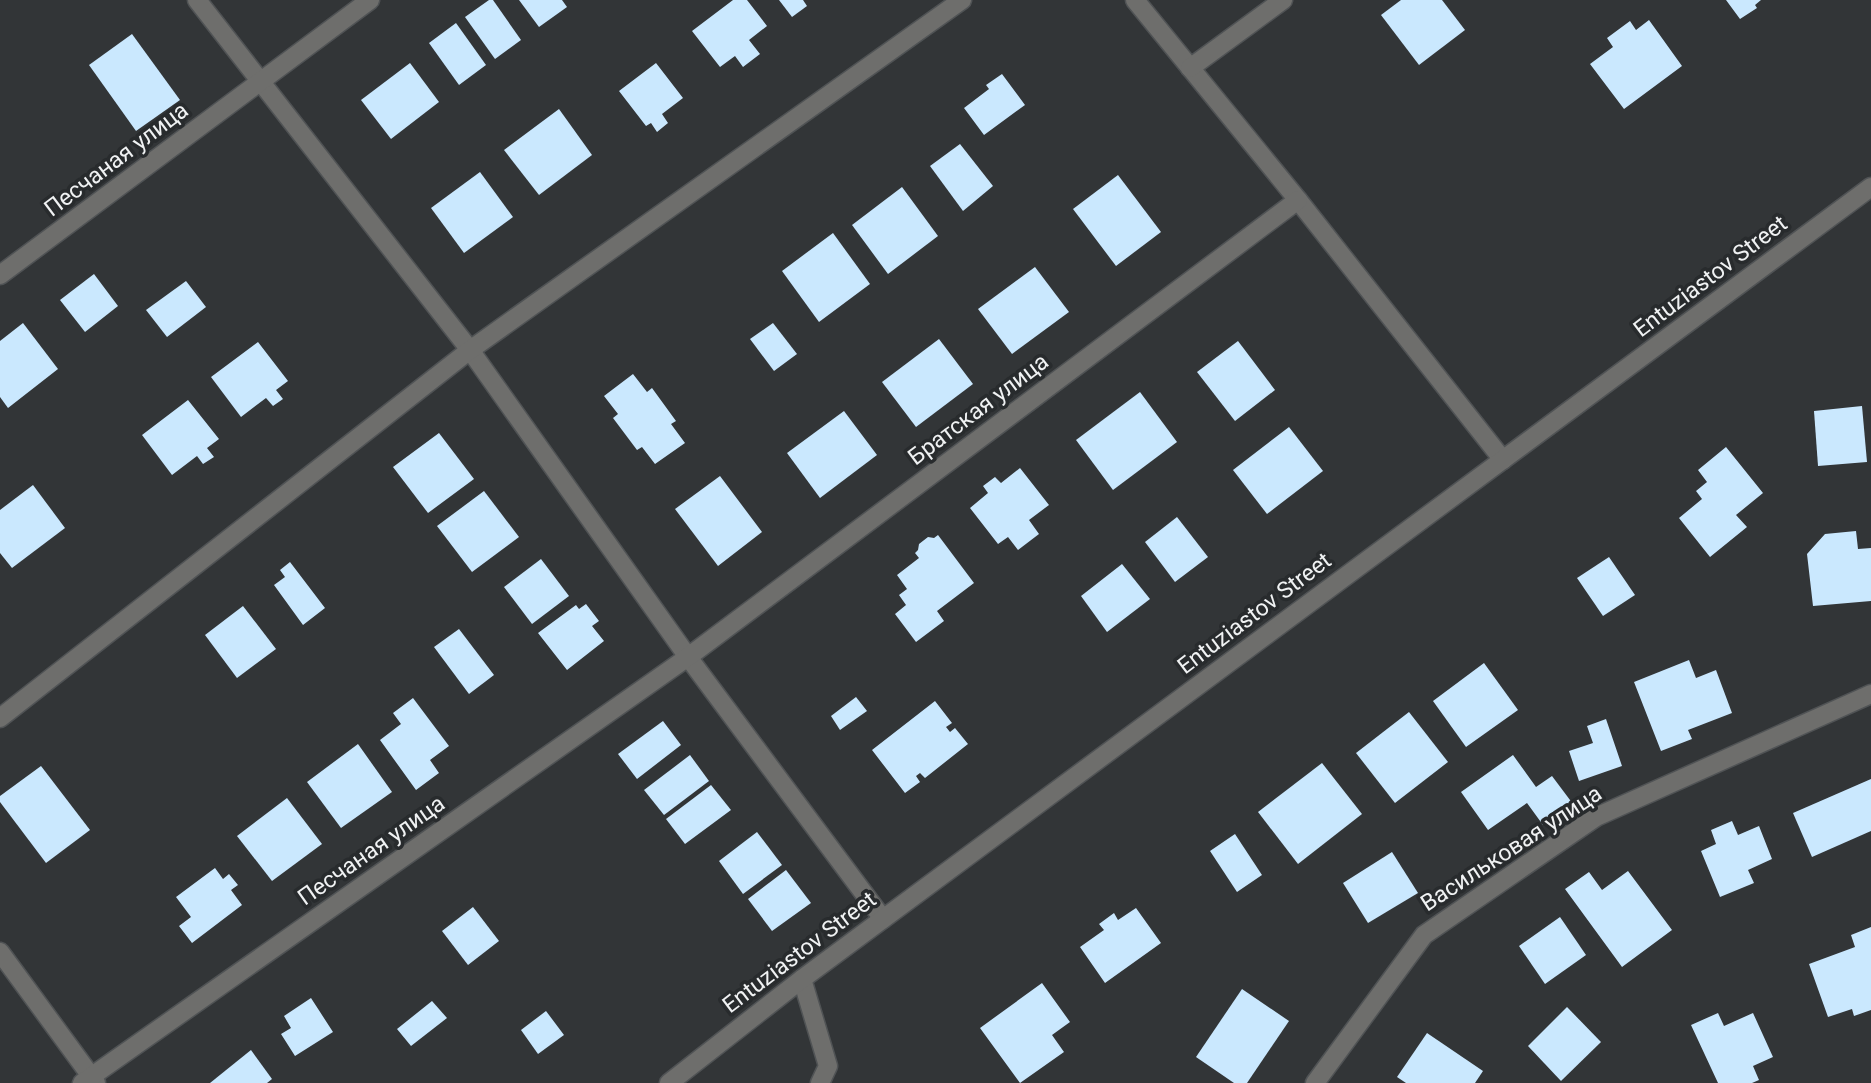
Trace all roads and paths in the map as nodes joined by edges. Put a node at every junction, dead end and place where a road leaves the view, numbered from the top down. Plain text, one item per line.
1 (197, 0) edge
2 (370, 0) edge
3 (961, 0) edge
4 (1135, 0) edge
5 (1283, 0) edge
6 (1190, 68) junction
7 (260, 82) junction
8 (1871, 187) edge
9 (1298, 200) junction
10 (0, 275) edge
11 (470, 350) junction
12 (1503, 460) junction
13 (688, 657) junction
14 (1871, 694) edge
15 (0, 718) edge
16 (883, 919) junction
17 (0, 951) edge
18 (802, 979) junction
19 (89, 1081) edge
20 (669, 1083) edge
21 (820, 1083) edge
22 (1315, 1083) edge

1 - 7 street
2 - 7 street
3 - 11 street
4 - 6 street
5 - 6 street
6 - 9 street
7 - 10 street, Песчаная улица
7 - 11 street
8 - 12 street, Entuziastov Street
9 - 12 street
9 - 13 street, Братская улица
11 - 13 street
11 - 15 street
12 - 16 street, Entuziastov Street
13 - 16 street
13 - 19 street, Песчаная улица
14 - 22 street, Васильковая улица
16 - 18 street, Entuziastov Street
17 - 19 street
18 - 20 street, Entuziastov Street
18 - 21 street

